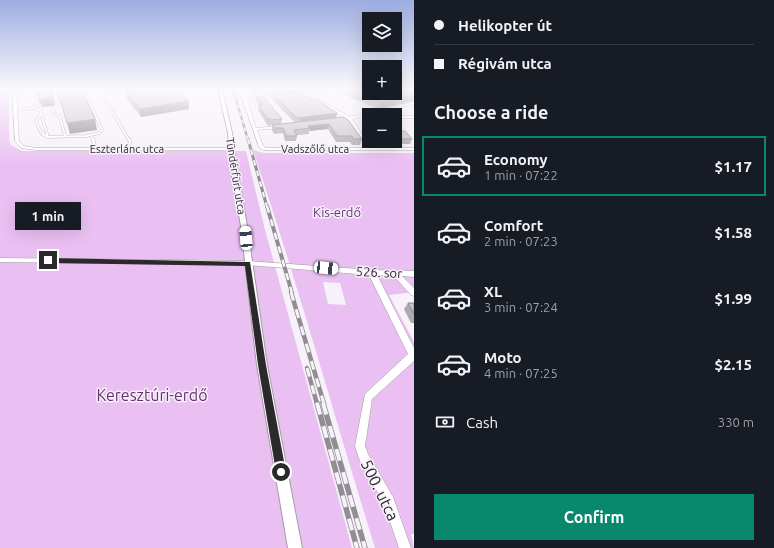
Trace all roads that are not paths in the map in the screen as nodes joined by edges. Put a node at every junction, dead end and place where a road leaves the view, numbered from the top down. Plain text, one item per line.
1 (15, 115) edge
2 (39, 115) edge
3 (42, 115) edge
4 (56, 115) edge
5 (95, 115) edge
6 (114, 115) edge
7 (225, 115) edge
8 (250, 115) edge
9 (342, 115) edge
10 (370, 115) edge
11 (360, 117) joint
12 (402, 117) edge
13 (414, 117) edge
14 (350, 119) junction
15 (337, 121) edge
16 (284, 127) edge
17 (255, 129) junction
18 (91, 135) junction
19 (65, 136) junction
20 (48, 138) junction
21 (128, 148) junction
22 (91, 149) junction
23 (232, 149) junction
24 (370, 149) junction
25 (414, 149) edge
26 (0, 260) edge
27 (248, 263) junction
28 (372, 273) junction
29 (396, 274) junction
30 (414, 274) edge
31 (414, 293) edge
32 (414, 356) edge
33 (295, 548) edge
34 (405, 548) edge

1 - 22 street, Eszterlánc utca
2 - 20 lane
3 - 20 lane
4 - 19 lane
5 - 18 lane
6 - 21 lane
7 - 23 street, Tündérfürt utca
8 - 17 street
9 - 14 street
10 - 11 street
11 - 14 street
12 - 13 street
14 - 15 street
14 - 24 street
16 - 17 street
17 - 24 street, Vadszőlő utca
18 - 19 lane
18 - 22 lane
19 - 20 lane
21 - 22 street, Eszterlánc utca
21 - 23 street, Eszterlánc utca
23 - 27 street, Tündérfürt utca
24 - 25 street, Vadszőlő utca
26 - 27 street, 526. sor
27 - 28 street, 526. sor
27 - 33 street, Tündérfürt utca
28 - 29 street, 526. sor
28 - 32 street
29 - 30 street, 526. sor
29 - 31 street
32 - 34 street, 500. utca

